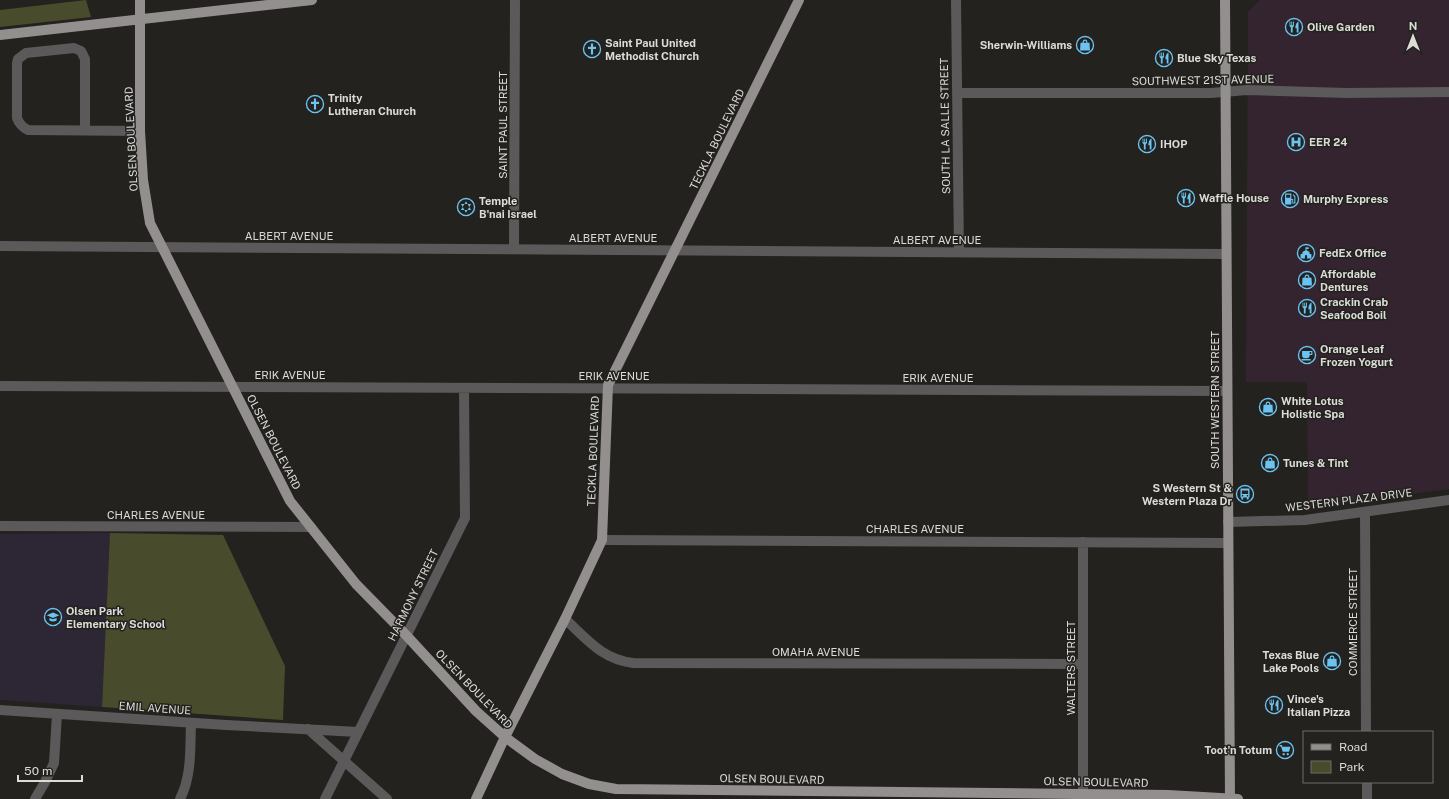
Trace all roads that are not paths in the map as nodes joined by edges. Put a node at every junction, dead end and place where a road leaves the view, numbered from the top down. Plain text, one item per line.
1 (312, 0) edge
2 (515, 0) edge
3 (799, 0) edge
4 (956, 0) edge
5 (1225, 0) edge
6 (140, 2) edge
7 (140, 20) junction
8 (0, 35) edge
9 (1225, 92) junction
10 (1449, 92) edge
11 (957, 93) junction
12 (85, 130) junction
13 (140, 131) junction
14 (0, 246) edge
15 (162, 247) junction
16 (514, 249) junction
17 (675, 250) junction
18 (959, 252) junction
19 (1226, 254) junction
20 (0, 386) edge
21 (232, 387) junction
22 (464, 388) junction
23 (607, 388) junction
24 (1227, 391) junction
25 (1449, 500) edge
26 (1365, 512) junction
27 (1228, 522) junction
28 (0, 526) edge
29 (311, 527) junction
30 (602, 540) junction
31 (1083, 542) junction
32 (1228, 543) junction
33 (565, 619) junction
34 (406, 635) junction
35 (1082, 664) junction
36 (0, 710) edge
37 (57, 714) junction
38 (191, 723) junction
39 (308, 729) junction
40 (1366, 731) edge
41 (358, 732) junction
42 (504, 737) junction
43 (343, 762) junction
44 (1367, 783) edge
45 (1083, 794) junction
46 (834, 795) edge
47 (35, 799) edge
48 (180, 799) edge
49 (325, 799) edge
50 (387, 799) edge
51 (476, 799) edge
52 (1230, 799) edge
53 (1238, 799) edge
54 (1367, 799) edge

1 - 7 main road
2 - 16 street, SAINT PAUL STREET
3 - 17 main road, TECKLA BOULEVARD
4 - 11 street, SOUTH LA SALLE STREET
5 - 9 main road, SOUTH WESTERN STREET
6 - 7 main road, OLSEN BOULEVARD
7 - 8 main road
7 - 13 main road, OLSEN BOULEVARD
9 - 10 street, SOUTHWEST 21ST AVENUE
9 - 11 street, SOUTHWEST 21ST AVENUE
9 - 19 main road, SOUTH WESTERN STREET
11 - 18 street, SOUTH LA SALLE STREET
12 - 12 street
12 - 13 street
13 - 15 main road, OLSEN BOULEVARD
14 - 15 street, ALBERT AVENUE
15 - 16 street, ALBERT AVENUE
15 - 21 main road, OLSEN BOULEVARD
16 - 17 street, ALBERT AVENUE
17 - 18 street, ALBERT AVENUE
17 - 23 main road, TECKLA BOULEVARD
18 - 19 street, ALBERT AVENUE
19 - 24 main road, SOUTH WESTERN STREET
20 - 21 street, ERIK AVENUE
21 - 22 street, ERIK AVENUE
21 - 29 main road, OLSEN BOULEVARD
22 - 23 street, ERIK AVENUE
22 - 34 street, HARMONY STREET
23 - 24 street, ERIK AVENUE
23 - 30 main road, TECKLA BOULEVARD
24 - 27 main road, SOUTH WESTERN STREET
25 - 26 street, WESTERN PLAZA DRIVE
26 - 27 street, WESTERN PLAZA DRIVE
26 - 40 street, COMMERCE STREET
27 - 32 main road, SOUTH WESTERN STREET
28 - 29 street, CHARLES AVENUE
29 - 34 main road, OLSEN BOULEVARD
30 - 31 street, CHARLES AVENUE
30 - 33 main road, TECKLA BOULEVARD
31 - 32 street, CHARLES AVENUE
31 - 35 street, WALTERS STREET
32 - 52 main road, SOUTH WESTERN STREET
33 - 35 street, OMAHA AVENUE
33 - 42 main road, TECKLA BOULEVARD
34 - 41 street, HARMONY STREET
34 - 42 main road, OLSEN BOULEVARD
35 - 45 street, WALTERS STREET
36 - 37 street, EMIL AVENUE
37 - 38 street, EMIL AVENUE
37 - 47 street
38 - 39 street, EMIL AVENUE
38 - 48 street
39 - 41 street, EMIL AVENUE
39 - 43 street
41 - 43 street, HARMONY STREET
42 - 46 main road, OLSEN BOULEVARD
42 - 51 main road, TECKLA BOULEVARD
43 - 49 street, HARMONY STREET
43 - 50 street
44 - 54 street
45 - 46 main road, OLSEN BOULEVARD
45 - 52 main road, OLSEN BOULEVARD
52 - 53 main road, OLSEN BOULEVARD

